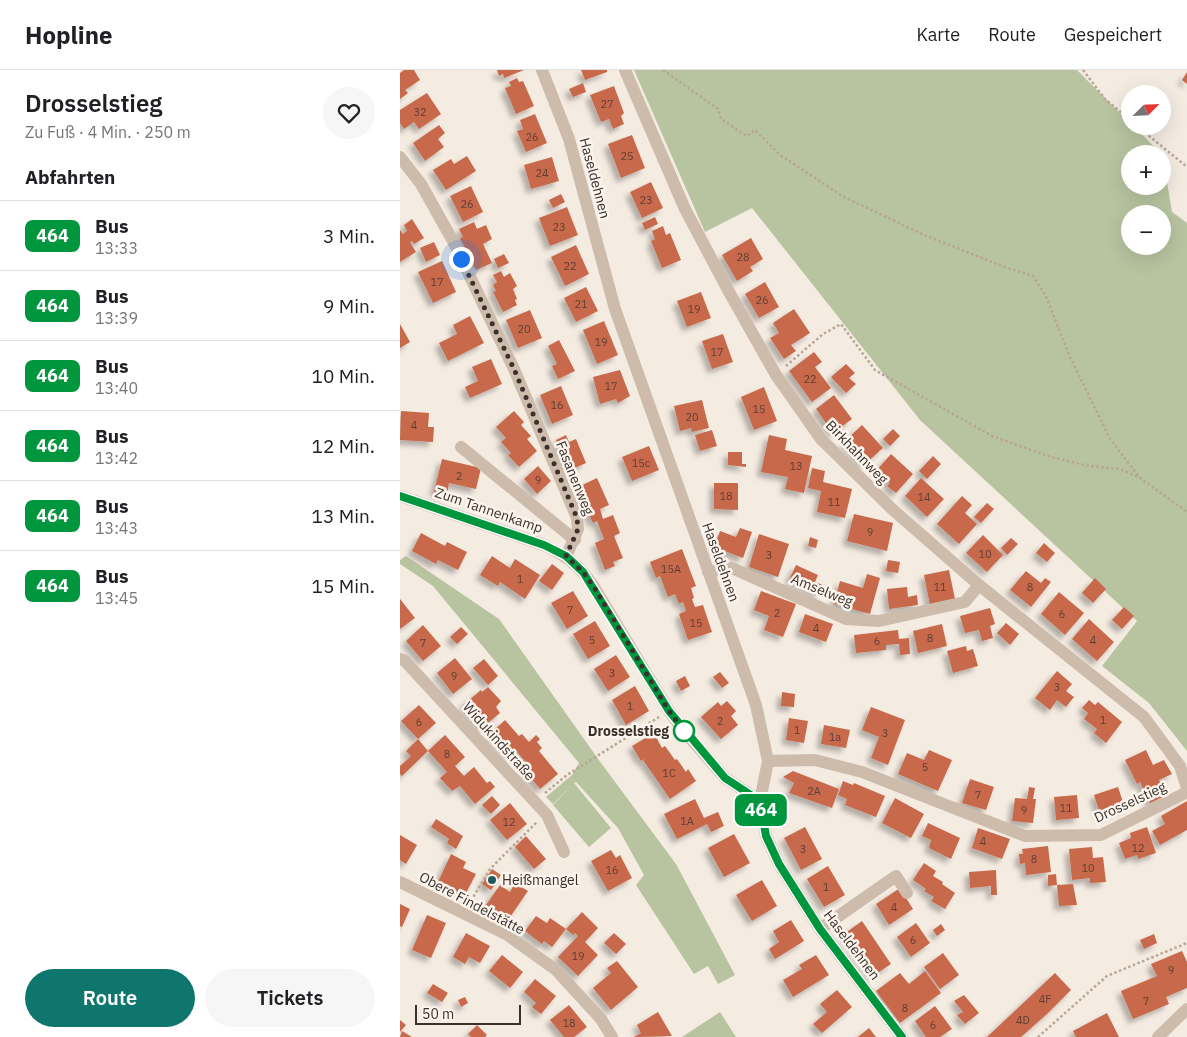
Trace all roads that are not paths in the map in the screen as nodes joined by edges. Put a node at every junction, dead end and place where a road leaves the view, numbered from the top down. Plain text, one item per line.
1 (542, 70) edge
2 (625, 70) edge
3 (400, 157) edge
4 (461, 447) dead end
5 (400, 496) edge
6 (575, 540) junction
7 (566, 556) junction
8 (708, 572) junction
9 (979, 585) junction
10 (400, 659) edge
11 (768, 761) junction
12 (1180, 766) joint
13 (1187, 790) edge
14 (760, 801) junction
15 (564, 852) dead end
16 (400, 882) edge
17 (907, 894) dead end
18 (820, 929) junction
19 (1187, 1008) edge
20 (1167, 1034) edge
21 (612, 1037) edge
22 (902, 1037) edge

1 - 8 street, Haseldehnen
2 - 9 street, Birkhahnweg
3 - 6 street, Fasanenweg
4 - 6 street, Zum Tannenkamp
5 - 7 street, Zum Tannenkamp
6 - 7 street, Fasanenweg
7 - 14 street
8 - 9 street, Amselweg
8 - 11 street, Haseldehnen
9 - 12 street, Birkhahnweg
10 - 15 street, Widukindstraße
11 - 13 street, Drosselstieg
11 - 14 street, Haseldehnen
12 - 13 street, Drosselstieg
14 - 18 street, Haseldehnen
16 - 21 street, Obere Findelstätte
17 - 18 street
18 - 22 street, Haseldehnen
19 - 20 street

